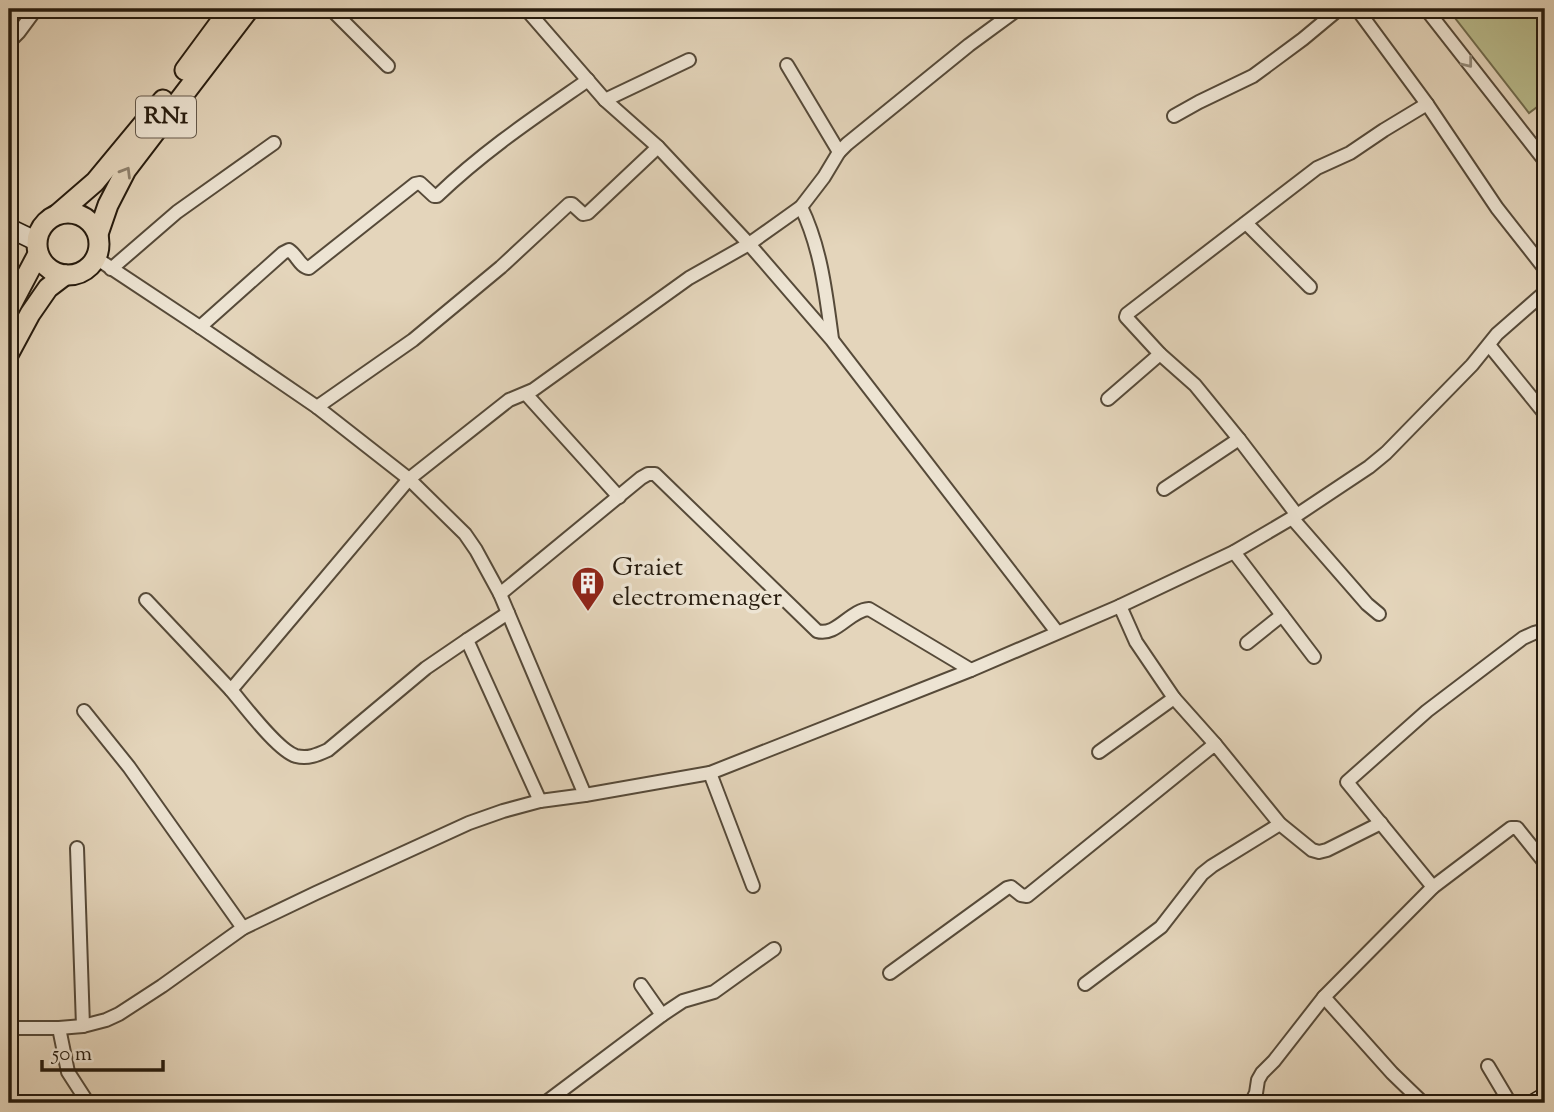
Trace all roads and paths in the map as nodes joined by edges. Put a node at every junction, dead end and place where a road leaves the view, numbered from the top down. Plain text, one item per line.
1 (36, 9) edge
2 (230, 9) edge
3 (248, 9) edge
4 (331, 9) edge
5 (526, 9) edge
6 (1018, 9) edge
7 (1339, 9) edge
8 (1357, 9) edge
9 (1426, 9) edge
10 (9, 42) edge
11 (689, 60) dead end
12 (787, 65) dead end
13 (387, 66) dead end
14 (588, 80) junction
15 (605, 100) junction
16 (1427, 104) junction
17 (1174, 116) dead end
18 (274, 143) dead end
19 (658, 147) junction
20 (839, 152) junction
21 (1545, 161) edge
22 (800, 207) junction
23 (58, 214) junction
24 (1246, 223) junction
25 (9, 228) edge
26 (97, 234) junction
27 (749, 244) junction
28 (37, 248) junction
29 (103, 264) junction
30 (1545, 269) edge
31 (65, 275) junction
32 (1310, 287) dead end
33 (1545, 292) edge
34 (9, 309) edge
35 (200, 327) junction
36 (832, 340) junction
37 (1489, 345) junction
38 (9, 353) edge
39 (1160, 354) junction
40 (526, 394) junction
41 (1108, 399) dead end
42 (317, 407) junction
43 (1545, 414) edge
44 (1239, 439) junction
45 (409, 479) junction
46 (1164, 489) dead end
47 (619, 497) junction
48 (1295, 517) junction
49 (1234, 552) junction
50 (500, 594) junction
51 (146, 600) dead end
52 (1120, 606) junction
53 (508, 613) junction
54 (1378, 614) dead end
55 (1282, 615) junction
56 (1545, 630) edge
57 (1058, 632) junction
58 (467, 640) junction
59 (1247, 643) dead end
60 (1314, 657) dead end
61 (971, 670) junction
62 (232, 690) junction
63 (1174, 698) junction
64 (84, 711) dead end
65 (1216, 744) junction
66 (1099, 752) dead end
67 (710, 773) junction
68 (585, 795) junction
69 (540, 801) junction
70 (1381, 823) junction
71 (1280, 824) junction
72 (77, 848) dead end
73 (1545, 863) edge
74 (753, 886) dead end
75 (1433, 887) junction
76 (243, 928) junction
77 (774, 949) dead end
78 (890, 973) dead end
79 (1085, 984) dead end
80 (641, 985) dead end
81 (1324, 997) junction
82 (662, 1015) junction
83 (83, 1026) junction
84 (9, 1028) edge
85 (59, 1028) junction
86 (1488, 1066) dead end
87 (1545, 1097) edge
88 (88, 1103) edge
89 (545, 1103) edge
90 (1251, 1103) edge
91 (1423, 1103) edge
92 (1510, 1103) edge
93 (1535, 1103) edge

1 - 10 street
2 - 23 main road, RN1
26 -> 3 main road, RN1
4 - 13 street
5 - 14 street
6 - 20 street
7 - 17 street
8 - 16 street
9 -> 21 street
11 - 15 street
12 - 20 street
14 - 15 street
14 - 35 street
15 - 19 street
16 - 24 street
16 - 30 street
18 - 29 street
19 - 27 street
19 - 42 street
20 - 22 street
22 - 27 street
22 - 36 street
23 - 26 main road
23 - 28 main road, RN1
24 - 32 street
24 - 39 street
25 - 28 street
26 - 29 main road, RN1
27 - 36 street
27 - 40 street
28 - 31 main road
28 - 34 main road, RN1
29 - 31 main road
29 - 35 street
31 - 38 main road
33 - 37 street
35 - 42 street
36 - 57 street
37 - 43 street
37 - 48 street
39 - 41 street
39 - 44 street
40 - 45 street
40 - 47 street
42 - 45 street
44 - 46 street
44 - 48 street
45 - 50 street
45 - 62 street
47 - 50 street
47 - 61 street
48 - 49 street
48 - 54 street
49 - 52 street
49 - 55 street
50 - 53 street
51 - 62 street
52 - 57 street
52 - 63 street
53 - 58 street
53 - 68 street
55 - 59 street
55 - 60 street
56 - 70 street
57 - 61 street
58 - 62 street
58 - 69 street
61 - 67 street
63 - 65 street
63 - 66 street
64 - 76 street
65 - 71 street
65 - 78 street
67 - 68 street
67 - 74 street
68 - 69 street
69 - 76 street
70 - 71 street
70 - 75 street
71 - 79 street
72 - 83 street
73 - 75 street
75 - 81 street
76 - 83 street
77 - 82 street
80 - 82 street
81 - 90 street
81 - 91 street
82 - 89 street
83 - 85 street
84 - 85 street
85 - 88 street
86 - 92 street
87 - 93 street

